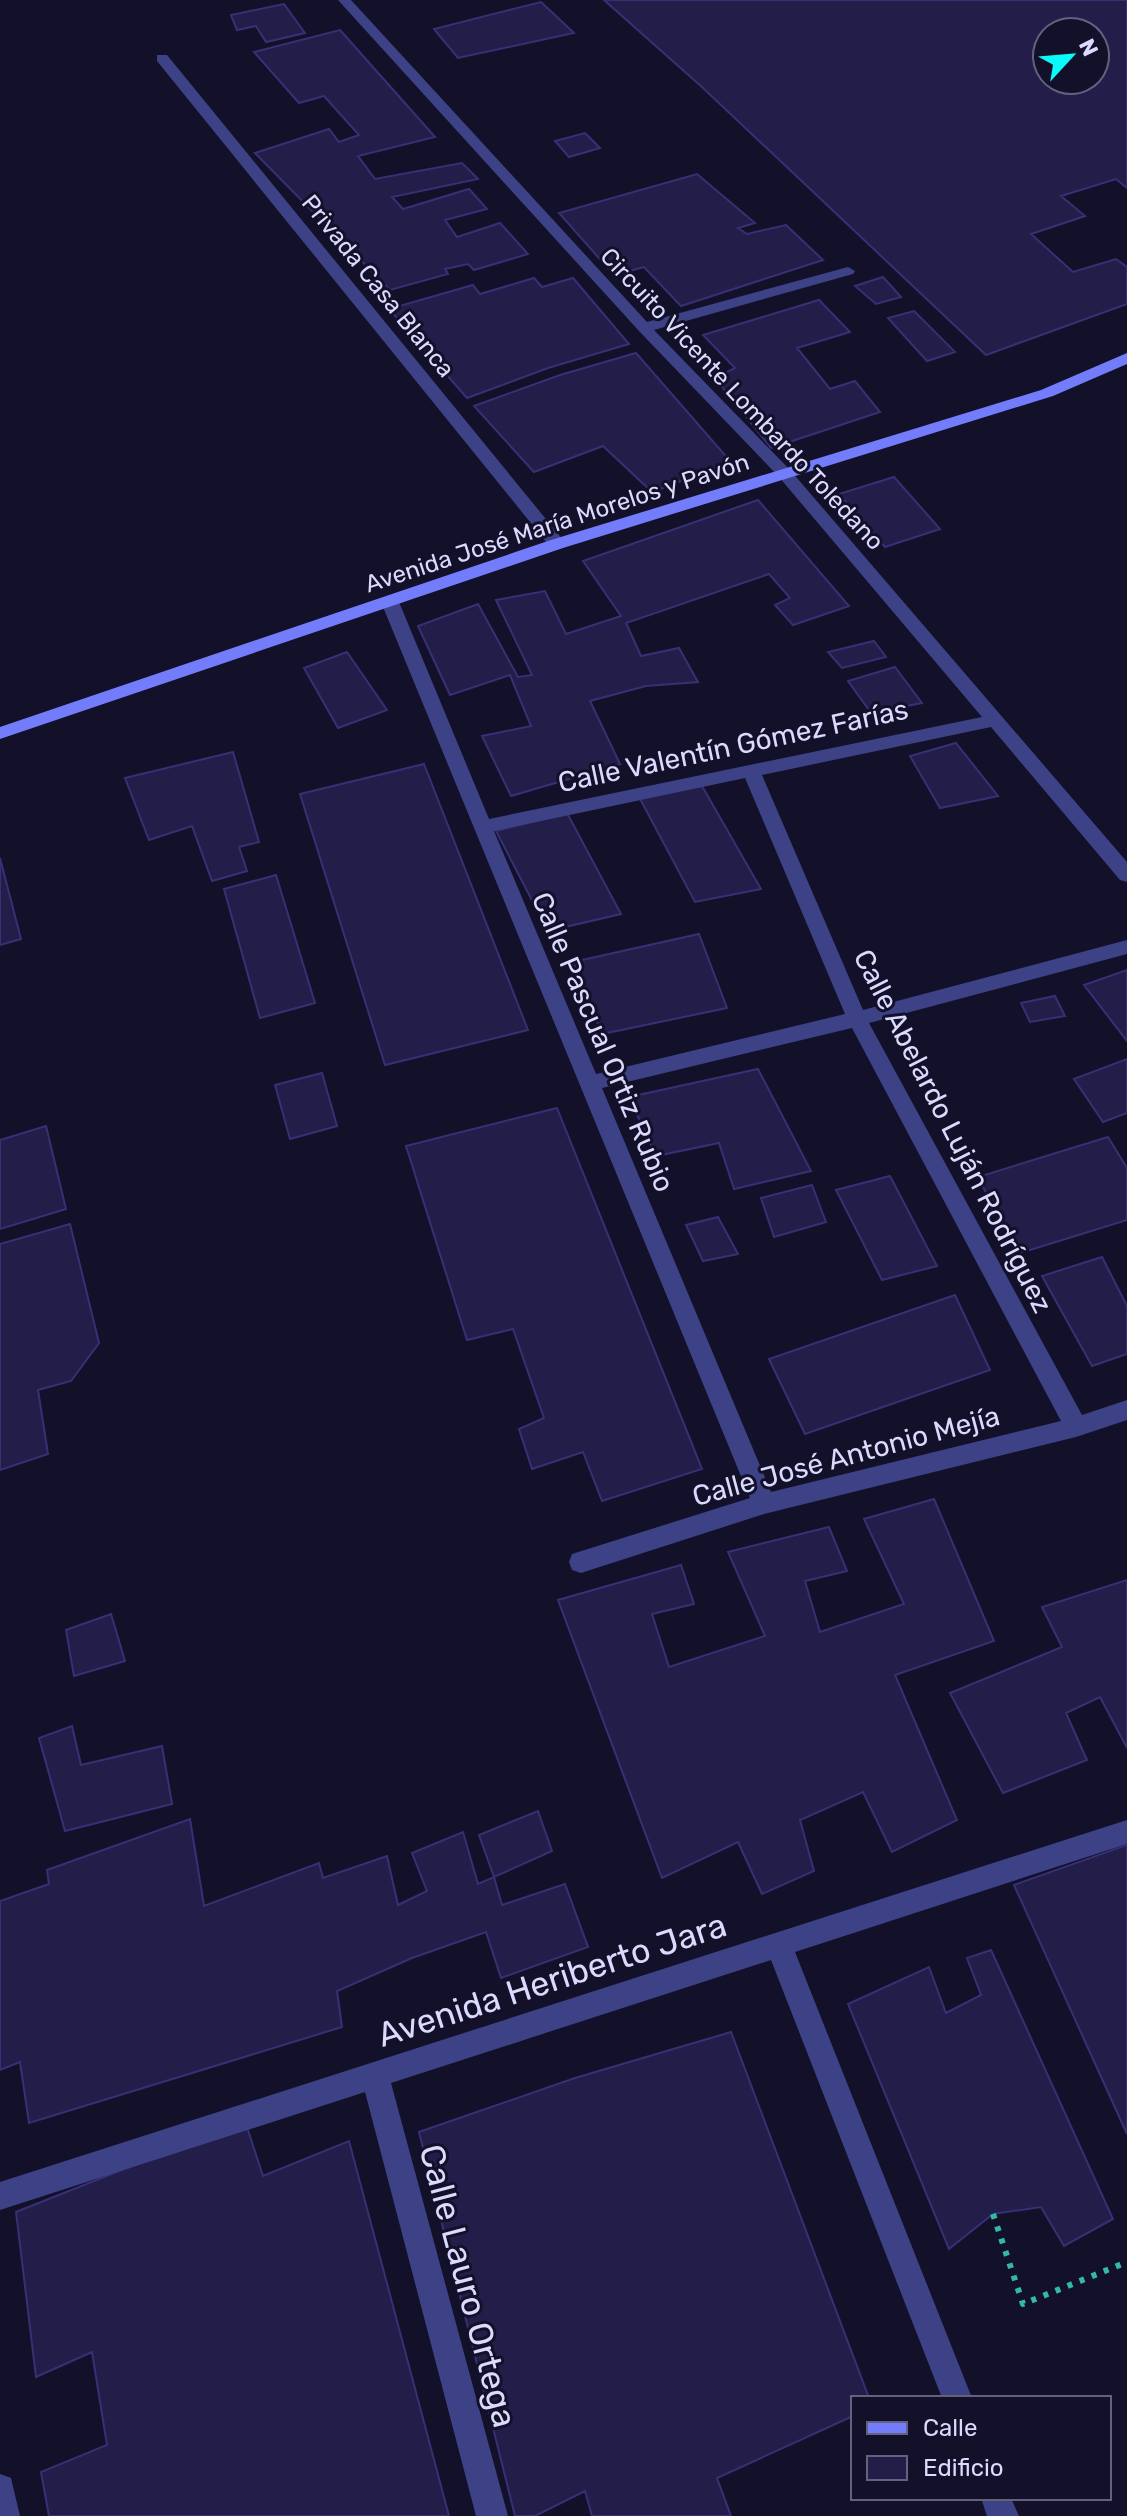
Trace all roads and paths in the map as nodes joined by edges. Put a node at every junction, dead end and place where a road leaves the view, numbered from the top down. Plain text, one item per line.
1 (344, 0) edge
2 (162, 58) dead end
3 (848, 271) dead end
4 (644, 328) junction
5 (1127, 358) edge
6 (785, 474) junction
7 (557, 544) junction
8 (390, 602) junction
9 (995, 720) junction
10 (0, 733) edge
11 (750, 769) junction
12 (482, 827) junction
13 (1127, 875) edge
14 (1127, 947) edge
15 (857, 1019) junction
16 (591, 1083) junction
17 (1127, 1410) edge
18 (1076, 1427) junction
19 (764, 1504) junction
20 (581, 1562) dead end
21 (1127, 1832) edge
22 (779, 1945) junction
23 (375, 2075) junction
24 (0, 2196) edge
25 (993, 2214) dead end
26 (1127, 2262) edge
27 (956, 2396) edge
28 (0, 2489) edge
29 (4, 2516) edge
30 (492, 2516) edge

1 - 4 street, Circuito Vicente Lombardo Toledano
2 - 7 street, Privada Casa Blanca
3 - 4 street
4 - 6 street, Circuito Vicente Lombardo Toledano
5 - 6 main road, Avenida José María Morelos y Pavón
6 - 7 main road, Avenida José María Morelos y Pavón
6 - 9 street, Circuito Vicente Lombardo Toledano
7 - 8 main road, Avenida José María Morelos y Pavón
8 - 10 main road, Avenida José María Morelos y Pavón
8 - 12 street, Calle Pascual Ortiz Rubio
9 - 11 street, Calle Valentín Gómez Farías
9 - 13 street, Circuito Vicente Lombardo Toledano
11 - 12 street, Calle Valentín Gómez Farías
11 - 15 street, Calle Abelardo Luján Rodríguez
12 - 16 street, Calle Pascual Ortiz Rubio
14 - 15 street
15 - 16 street
15 - 18 street, Calle Abelardo Luján Rodríguez
16 - 19 street, Calle Pascual Ortiz Rubio
17 - 18 street, Calle José Antonio Mejía
18 - 19 street, Calle José Antonio Mejía
19 - 20 street, Calle José Antonio Mejía
21 - 22 street, Avenida Heriberto Jara
22 - 23 street, Avenida Heriberto Jara
22 - 27 street
23 - 24 street, Avenida Heriberto Jara
23 - 30 street, Calle Lauro Ortega
25 - 26 path
28 - 29 street

